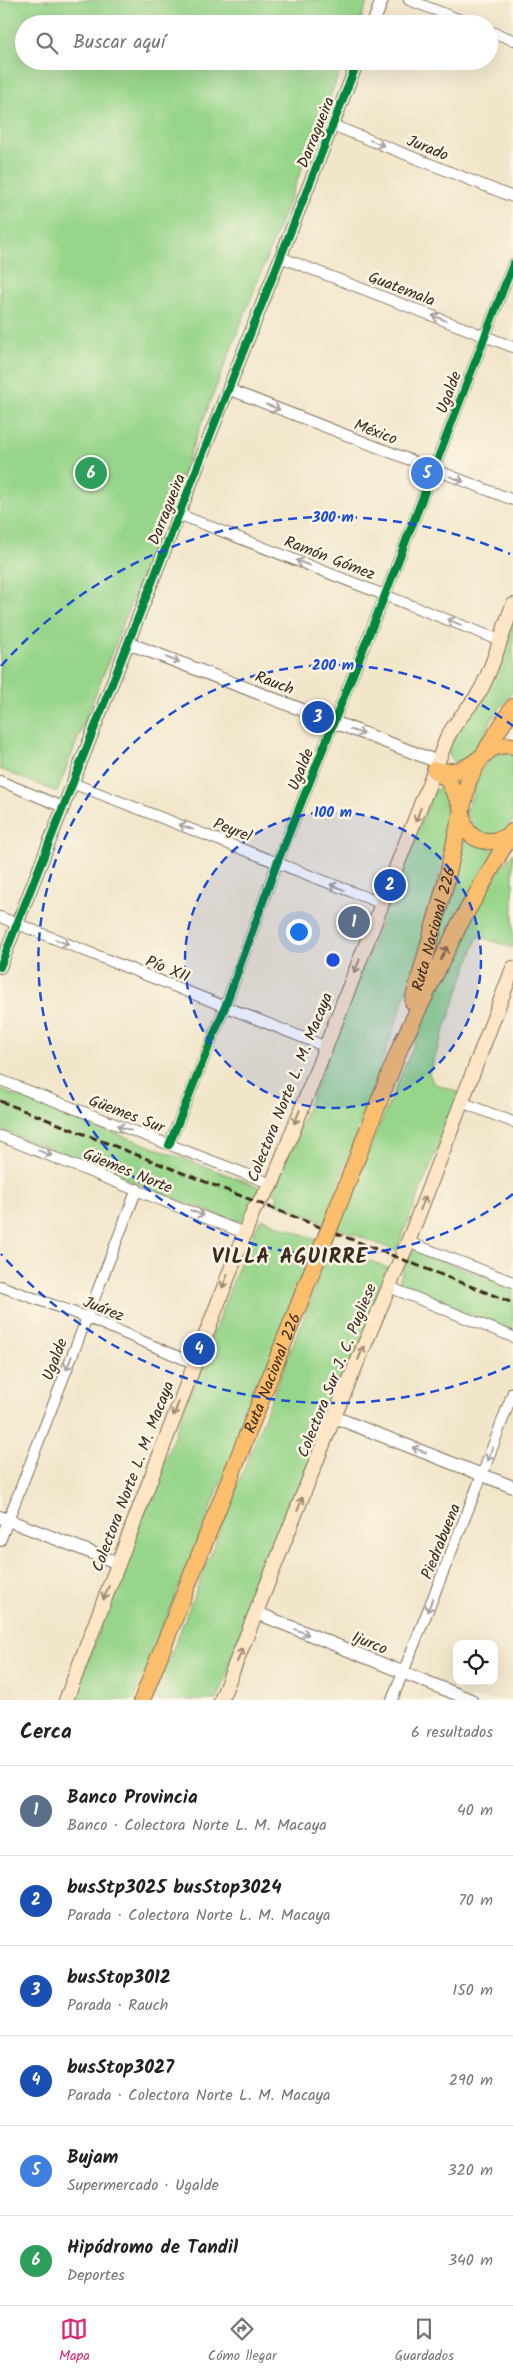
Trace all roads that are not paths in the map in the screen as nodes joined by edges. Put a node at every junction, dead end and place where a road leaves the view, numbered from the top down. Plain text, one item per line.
1 (382, 0) edge
2 (409, 0) edge
3 (376, 15) edge
4 (448, 15) edge
5 (498, 34) edge
6 (513, 40) edge
7 (354, 70) edge
8 (332, 126) junction
9 (513, 197) edge
10 (280, 257) junction
11 (513, 264) edge
12 (485, 336) junction
13 (513, 347) edge
14 (228, 389) junction
15 (433, 469) junction
16 (513, 500) edge
17 (178, 514) junction
18 (385, 595) junction
19 (513, 605) edge
20 (499, 640) junction
21 (128, 643) junction
22 (513, 707) edge
23 (333, 723) junction
24 (513, 746) edge
25 (481, 757) junction
26 (437, 766) junction
27 (0, 781) edge
28 (72, 783) junction
29 (63, 807) junction
30 (462, 809) junction
31 (512, 833) edge
32 (277, 862) junction
33 (383, 904) junction
34 (0, 917) edge
35 (17, 924) junction
36 (0, 967) edge
37 (513, 968) edge
38 (225, 1007) junction
39 (400, 1045) junction
40 (324, 1046) junction
41 (0, 1080) edge
42 (461, 1102) junction
43 (513, 1122) edge
44 (0, 1136) edge
45 (169, 1145) junction
46 (272, 1184) junction
47 (137, 1189) junction
48 (244, 1233) junction
49 (408, 1242) junction
50 (513, 1282) edge
51 (0, 1286) edge
52 (389, 1287) junction
53 (86, 1317) junction
54 (513, 1338) edge
55 (193, 1363) junction
56 (513, 1392) edge
57 (334, 1417) junction
58 (482, 1475) junction
59 (513, 1487) edge
60 (4, 1519) edge
61 (0, 1541) edge
62 (118, 1563) junction
63 (257, 1613) junction
64 (402, 1673) junction
65 (66, 1700) edge
66 (142, 1700) edge
67 (221, 1700) edge
68 (392, 1700) edge
69 (471, 1700) edge

1 - 3 street
2 - 4 street
5 - 6 street
7 - 8 street, Darragueira
8 -> 9 street, Jurado
8 - 10 street, Darragueira
12 -> 10 street, Guatemala
10 - 14 street, Darragueira
11 - 12 street, Ugalde
12 - 13 street, Guatemala
12 - 15 street, Ugalde
14 -> 15 street, México
14 - 17 street, Darragueira
15 -> 16 street, México
15 - 18 street, Ugalde
18 -> 17 street, Ramón Gómez
17 - 21 street, Darragueira
20 -> 18 street, Ramón Gómez
18 - 23 street, Ugalde
19 - 20 main road, Colectora Norte L. M. Macaya
20 - 26 main road, Colectora Norte L. M. Macaya
21 -> 23 street, Rauch
21 - 28 street, Darragueira
22 - 25 highway, Ruta Nacional 226
23 -> 26 street, Rauch
23 - 32 street, Ugalde
24 - 25 highway
25 - 26 highway
25 - 30 highway, Ruta Nacional 226
26 - 30 highway
26 -> 33 main road, Colectora Norte L. M. Macaya
27 - 29 street
28 - 29 street, Darragueira
32 -> 28 street, Peyrel
29 - 35 street, Darragueira
30 - 31 highway, Ruta Nacional 226
30 - 39 highway, Ruta Nacional 226
39 -> 31 highway, Ruta Nacional 226
33 -> 32 street, Peyrel
32 - 38 street, Ugalde
33 -> 40 main road, Colectora Norte L. M. Macaya
34 - 35 street, Pío XII
35 - 36 street, Darragueira
35 -> 38 street, Pío XII
37 - 42 main road, Colectora Sur J. C. Pugliese
38 - 40 street, Pío XII
38 - 45 street, Ugalde
39 - 66 highway, Ruta Nacional 226, bridge
40 -> 46 main road, Colectora Norte L. M. Macaya
45 -> 41 street, Güemes Sur
42 - 43 street
49 -> 42 main road, Colectora Sur J. C. Pugliese
44 -> 47 street, Güemes Norte
45 - 46 street, Güemes Sur
46 - 48 main road, Colectora Norte L. M. Macaya
47 -> 48 street, Güemes Norte
47 - 53 street, Ugalde
48 -> 55 main road, Colectora Norte L. M. Macaya
49 - 50 street
49 - 52 main road, Colectora Sur J. C. Pugliese
51 - 53 street, Juárez
52 - 54 street
57 -> 52 main road, Colectora Sur J. C. Pugliese
53 - 55 street, Juárez
53 -> 60 street, Ugalde
55 -> 62 main road, Colectora Norte L. M. Macaya
56 -> 58 street, Piedrabuena
58 -> 57 street
63 -> 57 main road, Colectora Sur J. C. Pugliese
58 - 59 street
58 -> 64 street, Piedrabuena
60 - 61 street, Ugalde
60 - 62 street
62 -> 65 main road, Colectora Norte L. M. Macaya
63 -> 64 street, Ijurco
67 -> 63 main road, Colectora Sur J. C. Pugliese
64 - 68 street, Piedrabuena
64 - 69 street, Ijurco

